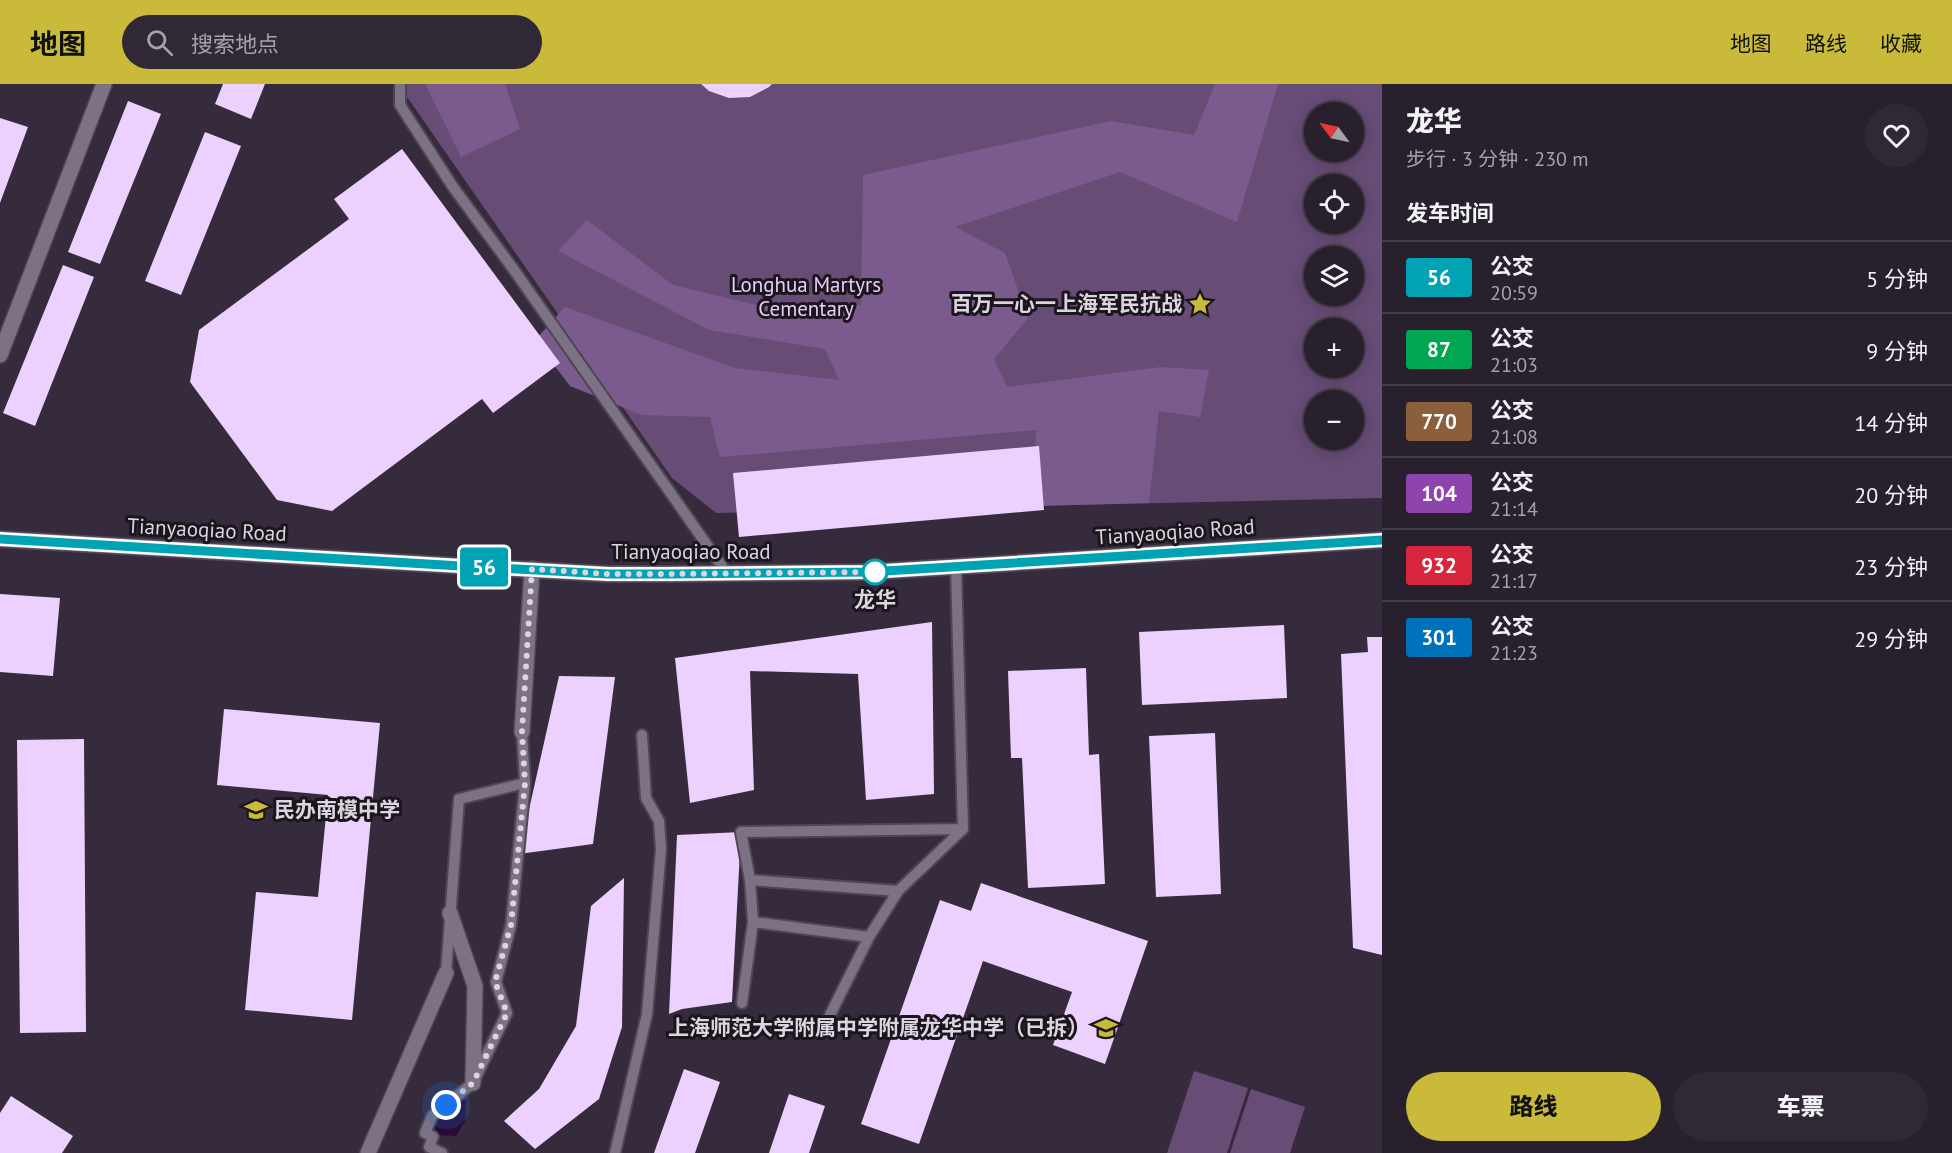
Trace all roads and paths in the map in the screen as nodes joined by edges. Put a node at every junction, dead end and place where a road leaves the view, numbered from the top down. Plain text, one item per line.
1 (104, 84) edge
2 (400, 84) edge
3 (0, 356) edge
4 (0, 539) edge
5 (1382, 540) edge
6 (956, 567) junction
7 (532, 569) junction
8 (726, 572) junction
9 (522, 732) joint
10 (642, 735) dead end
11 (525, 783) junction
12 (963, 829) junction
13 (750, 880) junction
14 (898, 891) junction
15 (450, 913) junction
16 (753, 922) junction
17 (869, 937) junction
18 (446, 973) joint
19 (742, 1003) dead end
20 (830, 1015) dead end
21 (473, 1083) junction
22 (368, 1153) edge
23 (442, 1153) edge
24 (615, 1153) edge

1 - 3 street
2 - 8 lane
4 - 7 street, Tianyaoqiao Road
5 - 6 street, Tianyaoqiao Road
6 - 8 street, Tianyaoqiao Road
6 - 12 lane
7 - 8 street, Tianyaoqiao Road
7 - 9 street
9 - 11 lane
10 - 24 lane
11 - 15 lane
11 - 21 lane
12 - 13 lane
12 - 14 lane
13 - 14 lane
13 - 16 lane
14 - 17 lane
15 - 18 lane
15 - 21 street
16 - 17 lane
16 - 19 lane
17 - 20 lane
18 - 22 street
21 - 23 lane

